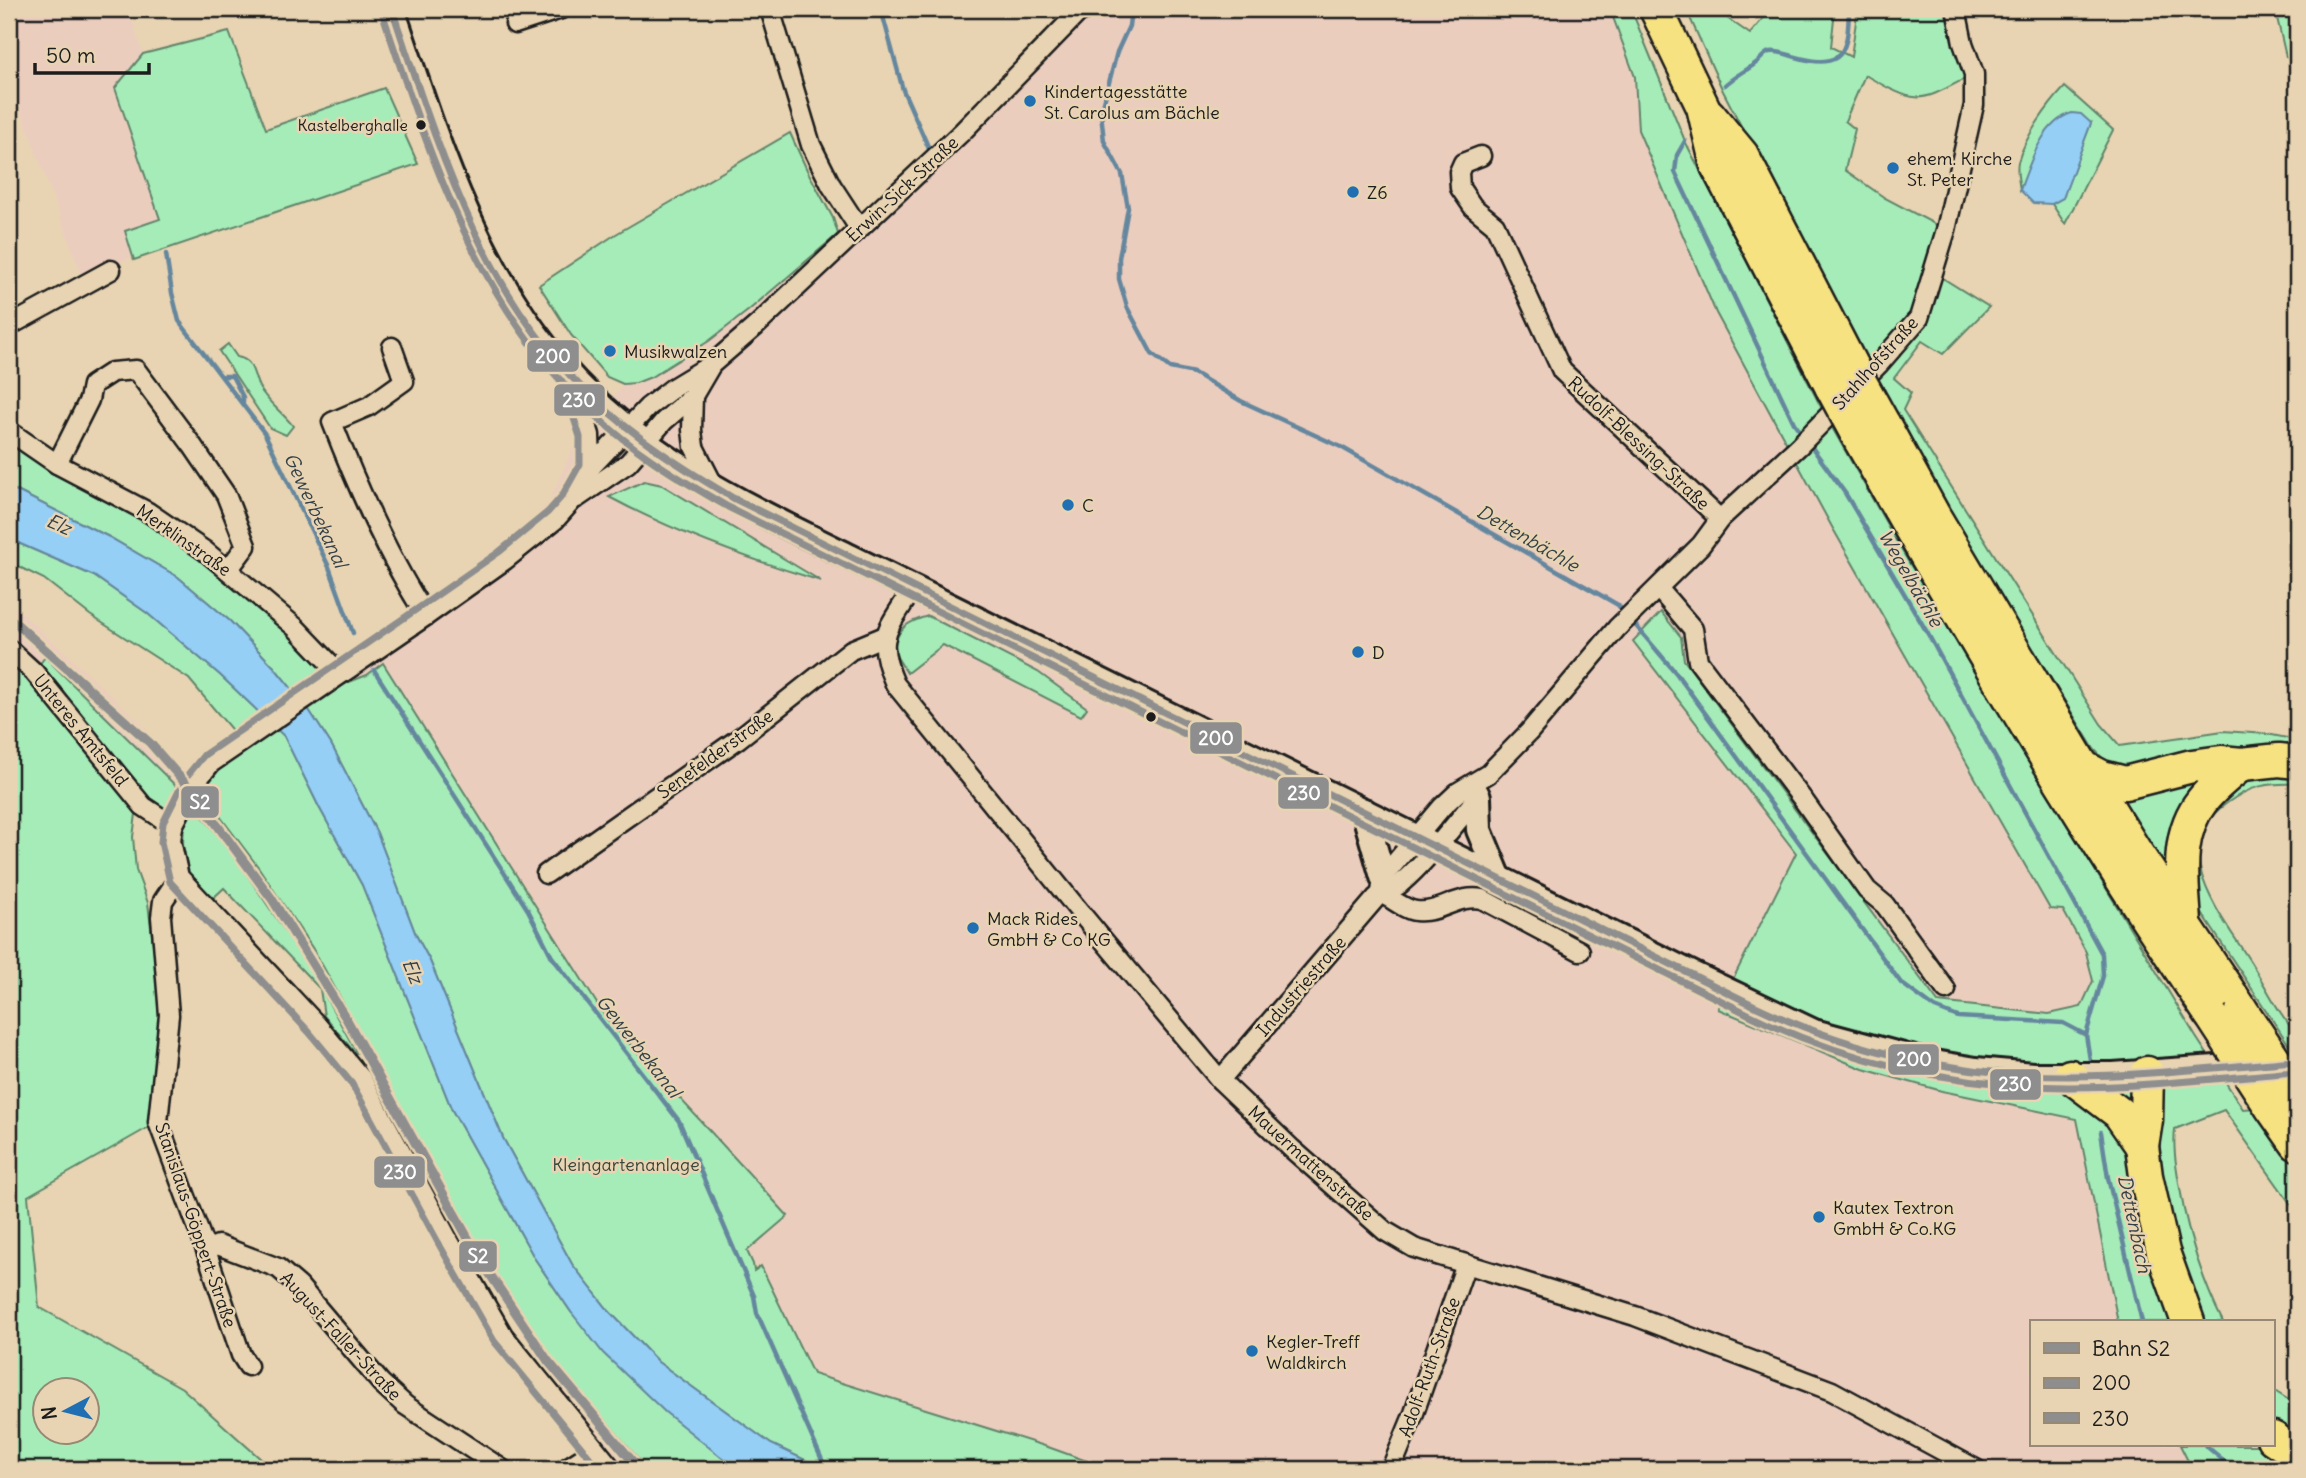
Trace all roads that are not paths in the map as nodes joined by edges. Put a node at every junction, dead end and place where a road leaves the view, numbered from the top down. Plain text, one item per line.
1 (392, 9) edge
2 (561, 9) edge
3 (770, 9) edge
4 (1656, 9) edge
5 (1955, 9) edge
6 (1080, 10) edge
7 (515, 24) dead end
8 (1481, 156) dead end
9 (859, 228) junction
10 (111, 270) dead end
11 (9, 326) edge
12 (392, 347) dead end
13 (712, 364) junction
14 (572, 378) junction
15 (692, 396) junction
16 (9, 431) edge
17 (1872, 432) junction
18 (635, 436) junction
19 (57, 464) junction
20 (591, 467) junction
21 (715, 488) junction
22 (571, 502) junction
23 (1720, 519) junction
24 (228, 570) junction
25 (913, 588) junction
26 (1658, 588) junction
27 (426, 616) junction
28 (885, 636) junction
29 (9, 649) edge
30 (333, 679) junction
31 (2297, 762) edge
32 (2242, 764) junction
33 (2083, 766) junction
34 (1481, 788) junction
35 (1364, 811) junction
36 (173, 826) junction
37 (1426, 841) junction
38 (546, 874) dead end
39 (1498, 876) junction
40 (178, 877) junction
41 (1382, 885) junction
42 (2185, 926) junction
43 (1580, 951) dead end
44 (1946, 990) dead end
45 (2216, 1068) dead end
46 (2137, 1074) junction
47 (2070, 1076) junction
48 (1220, 1080) junction
49 (2284, 1100) edge
50 (2136, 1136) junction
51 (2297, 1144) edge
52 (206, 1250) junction
53 (1466, 1264) junction
54 (2187, 1320) edge
55 (248, 1366) dead end
56 (595, 1450) junction
57 (1945, 1461) edge
58 (502, 1469) edge
59 (565, 1469) edge
60 (590, 1469) edge
61 (612, 1469) edge
62 (1391, 1469) edge
63 (1976, 1469) edge

1 - 14 street
2 - 7 street
3 - 9 street
4 - 17 highway, bridge
5 - 23 street, Stahlhofstraße
6 - 9 street, Erwin-Sick-Straße
8 - 23 street, Rudolf-Blessing-Straße
9 - 13 street, Erwin-Sick-Straße
10 - 11 street
12 - 27 street
13 - 15 street, Erwin-Sick-Straße
13 - 18 street, Erwin-Sick-Straße
14 - 18 street
14 - 20 street
15 - 18 street, Erwin-Sick-Straße
15 - 21 street
16 - 19 street, Merklinstraße
17 - 33 highway
17 - 49 highway, bridge
18 - 20 street
18 - 21 street
18 - 22 street
19 - 24 street, Merklinstraße
19 - 24 street
20 - 22 street
21 - 25 street
22 - 27 street
23 - 26 street, Stahlhofstraße
24 - 30 street, Merklinstraße
25 - 28 street
25 - 35 street
26 - 34 street, Stahlhofstraße
26 - 44 street
27 - 30 street
28 - 38 street, Senefelderstraße
28 - 48 street, Mauermattenstraße
29 - 36 street, Unteres Amtsfeld
30 - 36 street
31 - 32 highway
32 - 33 highway
32 - 42 highway
33 - 42 highway
34 - 37 street, Stahlhofstraße
34 - 39 street
35 - 37 street
35 - 41 street
36 - 40 street
37 - 39 street
37 - 41 street, Industriestraße
39 - 47 street
40 - 52 street, Stanislaus-Göppert-Straße
40 - 56 street
41 - 43 street
41 - 48 street, Industriestraße
42 - 49 highway, bridge
45 - 46 street
46 - 47 street
46 - 50 highway
47 - 50 highway
48 - 53 street, Mauermattenstraße
49 - 51 highway
50 - 54 highway
52 - 55 street, Stanislaus-Göppert-Straße
52 - 58 street, August-Faller-Straße
53 - 57 street, Mauermattenstraße
53 - 62 street, Adolf-Ruth-Straße
56 - 59 street
56 - 60 street
56 - 61 street
57 - 63 street, Mauermattenstraße

